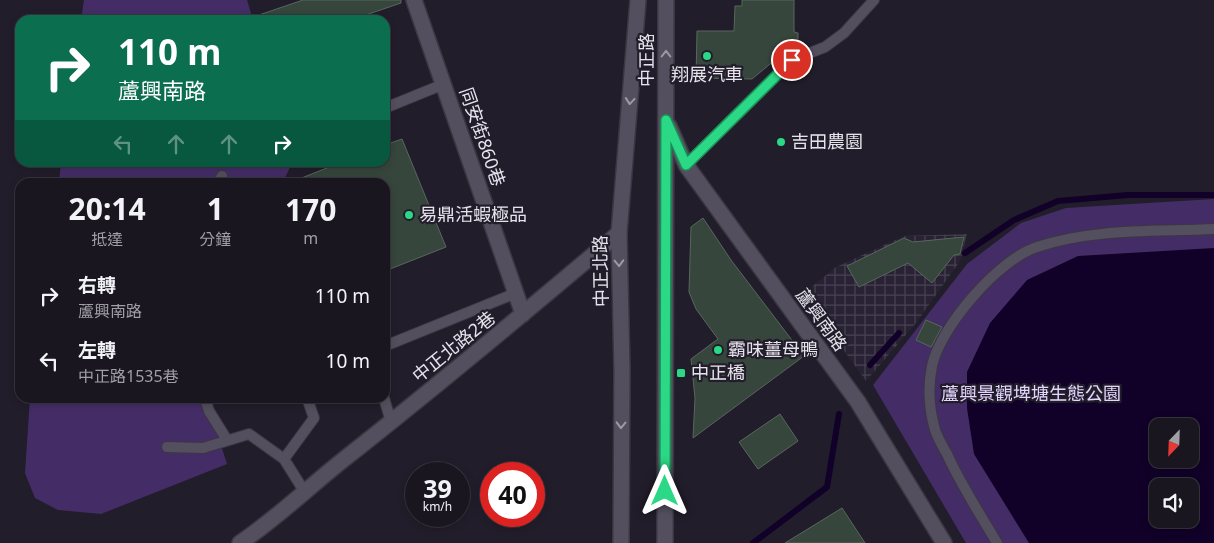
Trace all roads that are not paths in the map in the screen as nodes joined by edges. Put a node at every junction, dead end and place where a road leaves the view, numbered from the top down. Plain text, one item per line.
1 (414, 0) edge
2 (638, 0) edge
3 (666, 0) edge
4 (874, 0) edge
5 (444, 84) junction
6 (390, 106) edge
7 (666, 120) junction
8 (686, 165) junction
9 (1214, 229) edge
10 (619, 234) junction
11 (516, 293) junction
12 (523, 314) junction
13 (390, 344) edge
14 (207, 403) edge
15 (309, 403) edge
16 (385, 403) edge
17 (391, 422) junction
18 (227, 440) junction
19 (167, 448) dead end
20 (284, 459) junction
21 (304, 492) junction
22 (240, 543) edge
23 (621, 543) edge
24 (665, 543) edge
25 (944, 543) edge
26 (997, 543) edge

1 - 5 street, 同安街860巷
2 -> 10 street, 中正北路
7 -> 3 street, 中正路
4 - 8 lane
5 - 6 lane
5 - 11 street, 同安街860巷
7 - 8 street, 蘆興南路
7 - 24 street
8 - 25 street, 蘆興南路
9 - 26 lane
10 - 12 street, 中正北路2巷
10 -> 23 street, 中正北路
11 - 12 street, 同安街860巷
11 - 13 lane
12 - 17 street, 中正北路2巷
14 - 18 lane
15 - 20 lane
16 - 17 lane
17 - 21 street, 中正北路2巷
18 - 19 lane
18 - 20 lane
20 - 21 lane
21 - 22 street, 中正北路2巷

